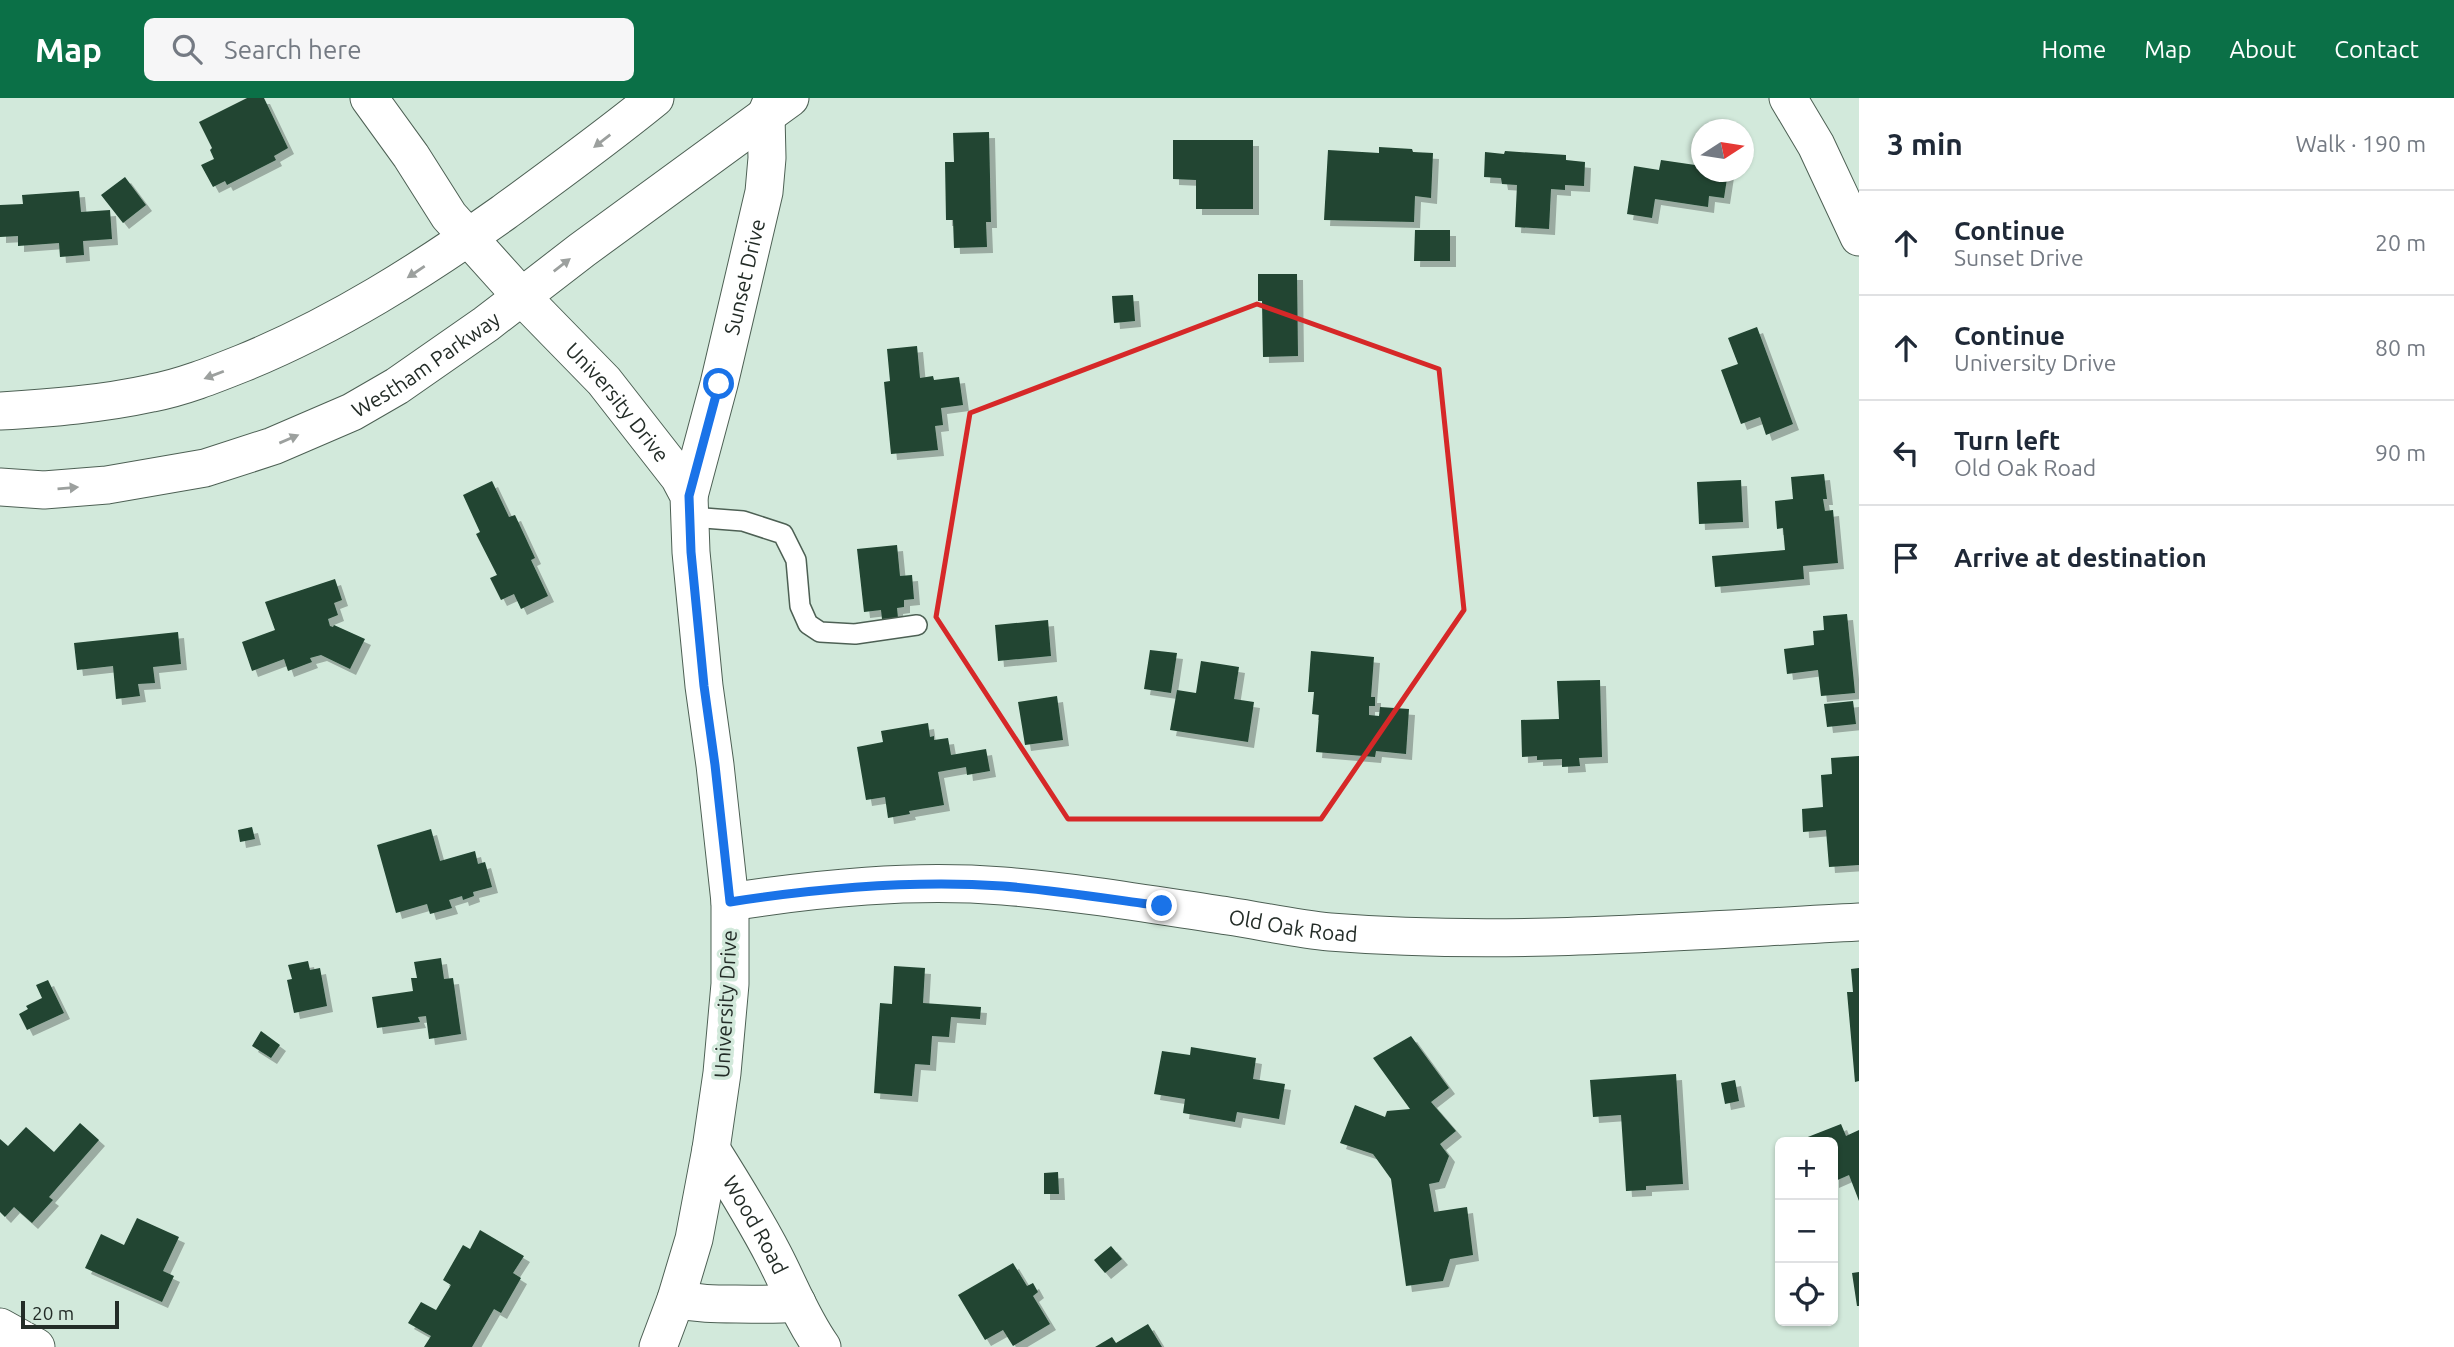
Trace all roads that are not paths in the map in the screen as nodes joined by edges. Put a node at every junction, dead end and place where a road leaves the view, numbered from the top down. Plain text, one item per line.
1 (369, 98) edge
2 (655, 98) edge
3 (1788, 98) edge
4 (777, 104) edge
5 (1859, 237) edge
6 (467, 239) junction
7 (522, 297) junction
8 (0, 411) edge
9 (0, 487) edge
10 (690, 507) junction
11 (917, 625) dead end
12 (730, 902) junction
13 (1859, 922) edge
14 (711, 1149) junction
15 (676, 1299) junction
16 (797, 1303) junction
17 (0, 1327) edge
18 (36, 1347) edge
19 (658, 1347) edge
20 (822, 1347) edge

1 - 6 street, University Drive
2 -> 6 street
3 - 5 street
7 -> 4 street, Westham Parkway
4 - 10 street, Sunset Drive
6 - 7 street, University Drive
6 -> 8 street
9 -> 7 street, Westham Parkway
7 - 10 street, University Drive
10 - 11 lane
10 - 12 street, University Drive
12 - 13 street, Old Oak Road
12 - 14 street, University Drive
14 - 15 street, University Drive
14 - 16 street, Wood Road
15 - 16 street, Wood Road
15 - 19 street, University Drive
16 - 20 street, Wood Road
17 - 18 street

